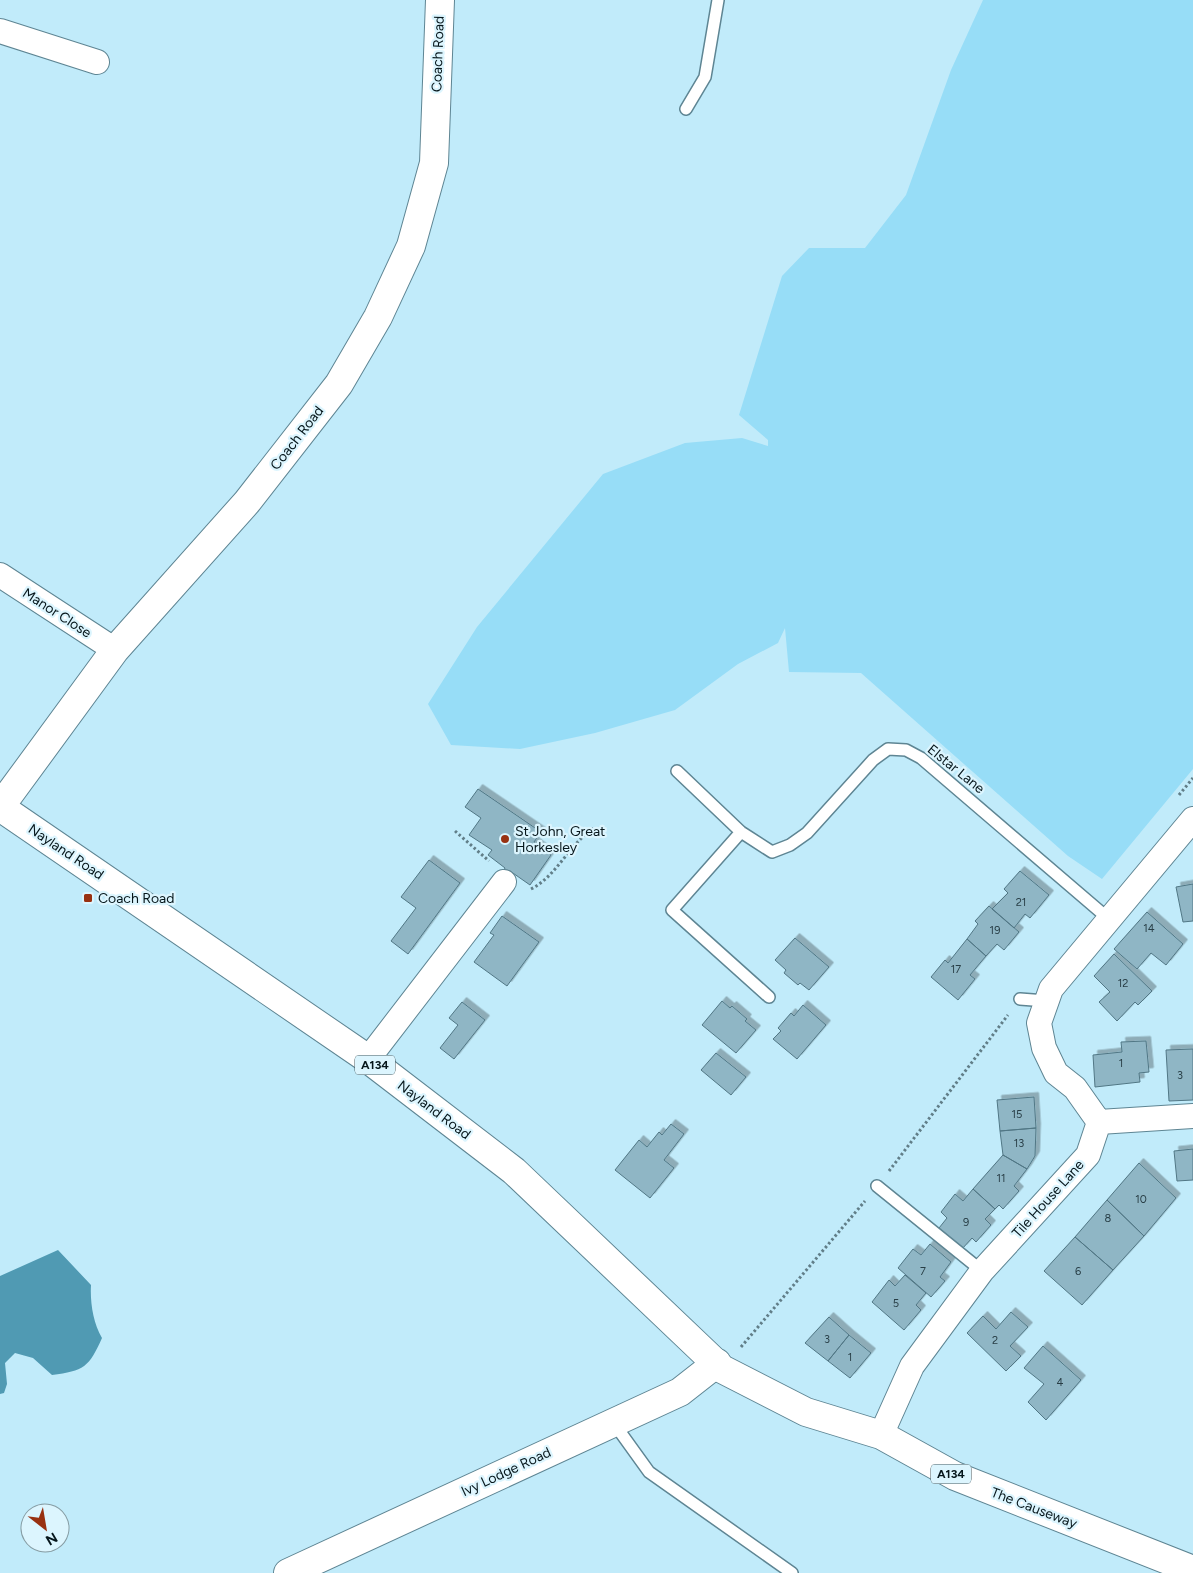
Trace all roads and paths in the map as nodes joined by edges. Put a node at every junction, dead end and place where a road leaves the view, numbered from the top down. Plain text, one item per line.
1 (440, 0) edge
2 (718, 0) edge
3 (0, 31) edge
4 (97, 62) dead end
5 (686, 109) dead end
6 (0, 575) edge
7 (115, 650) junction
8 (677, 771) dead end
9 (0, 807) edge
10 (1193, 819) edge
11 (594, 828) dead end
12 (455, 830) dead end
13 (741, 832) junction
14 (508, 879) junction
15 (1110, 920) junction
16 (768, 997) dead end
17 (1020, 999) dead end
18 (1046, 1002) junction
19 (368, 1059) junction
20 (1193, 1116) edge
21 (1099, 1122) junction
22 (877, 1186) dead end
23 (982, 1271) junction
24 (718, 1363) junction
25 (613, 1422) junction
26 (881, 1435) junction
27 (1193, 1570) edge
28 (288, 1573) edge
29 (792, 1573) edge

1 - 7 main road, Coach Road
2 - 5 lane
3 - 4 street
6 - 7 street, Manor Close
7 - 9 main road, Coach Road
8 - 13 lane, Elstar Lane
9 - 19 main road, Nayland Road / A134
10 - 15 street
11 - 14 path
12 - 14 path
13 - 15 lane, Elstar Lane
13 - 16 lane
14 - 19 street
15 - 18 street
17 - 18 lane
18 - 21 street
19 - 24 main road, Nayland Road / A134
20 - 21 street
21 - 23 street, Tile House Lane
22 - 23 lane
23 - 26 street, Tile House Lane
24 - 25 main road, Ivy Lodge Road
24 - 26 main road, The Causeway / A134
25 - 28 main road, Ivy Lodge Road
25 - 29 lane
26 - 27 main road, The Causeway / A134

